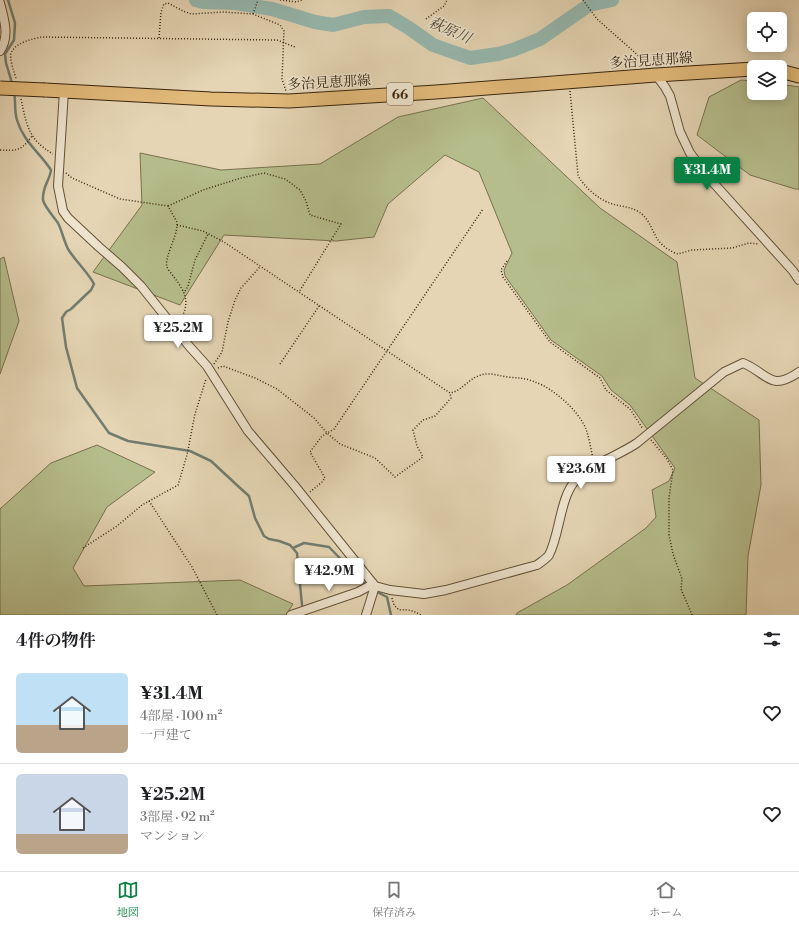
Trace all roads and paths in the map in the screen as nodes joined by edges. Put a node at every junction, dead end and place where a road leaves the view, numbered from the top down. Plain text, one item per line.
1 (258, 0) edge
2 (280, 0) edge
3 (302, 0) edge
4 (447, 0) edge
5 (583, 0) edge
6 (0, 3) edge
7 (253, 14) junction
8 (426, 19) dead end
9 (159, 38) junction
10 (283, 43) junction
11 (295, 47) dead end
12 (0, 52) edge
13 (747, 69) edge
14 (787, 73) edge
15 (656, 75) junction
16 (799, 76) edge
17 (16, 78) dead end
18 (569, 82) junction
19 (0, 88) edge
20 (64, 91) junction
21 (21, 99) dead end
22 (289, 101) junction
23 (32, 136) junction
24 (0, 150) edge
25 (60, 161) junction
26 (168, 206) junction
27 (483, 209) dead end
28 (177, 225) junction
29 (208, 234) junction
30 (771, 248) junction
31 (506, 261) dead end
32 (260, 266) junction
33 (799, 280) edge
34 (184, 292) junction
35 (299, 292) junction
36 (319, 306) junction
37 (175, 328) junction
38 (387, 352) junction
39 (280, 364) dead end
40 (210, 371) junction
41 (799, 372) edge
42 (450, 393) junction
43 (327, 433) junction
44 (647, 435) junction
45 (595, 466) junction
46 (304, 497) junction
47 (149, 501) junction
48 (83, 548) dead end
49 (374, 585) junction
50 (390, 590) junction
51 (217, 615) edge
52 (291, 615) edge
53 (366, 615) edge
54 (421, 615) edge
55 (692, 615) edge

1 - 7 path
2 - 3 path
4 - 8 path
5 - 15 path
6 - 12 street
7 - 9 path
7 - 10 path
9 - 10 path
9 - 17 path
10 - 11 path
10 - 22 path
13 - 15 main road, 多治見恵那線 / 66
14 - 16 main road
15 - 18 main road, 多治見恵那線 / 66
15 - 30 street
18 - 22 main road, 多治見恵那線 / 66
18 - 30 path
19 - 20 main road, 多治見恵那線 / 66, bridge
20 - 22 main road, 多治見恵那線 / 66
20 - 25 street
21 - 23 path
23 - 24 path
23 - 25 path
25 - 26 path
25 - 37 street
26 - 28 path
26 - 35 path
27 - 38 path
28 - 29 path
28 - 34 path
29 - 32 path
29 - 34 path
30 - 33 street
31 - 44 path
32 - 35 path
32 - 40 path
34 - 37 path
35 - 36 path
36 - 38 path
36 - 39 path
37 - 40 street
38 - 42 path
38 - 43 path
40 - 43 path
40 - 46 street
40 - 47 path
41 - 44 street
42 - 43 path
42 - 45 path
43 - 46 path
44 - 45 street
44 - 55 path
45 - 50 street
46 - 49 street
47 - 48 path
47 - 51 path
49 - 50 street
49 - 52 street
49 - 53 street
50 - 54 path

